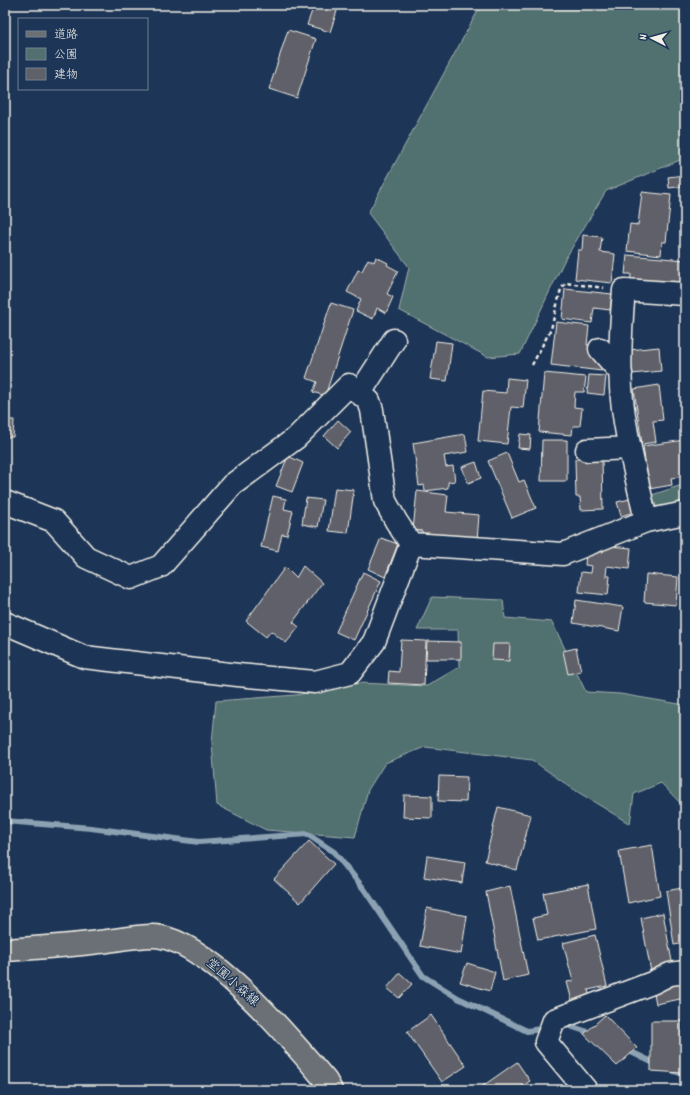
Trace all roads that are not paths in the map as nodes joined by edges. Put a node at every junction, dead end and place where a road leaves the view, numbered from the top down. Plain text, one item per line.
1 (685, 294) edge
2 (394, 340) dead end
3 (600, 349) dead end
4 (621, 373) junction
5 (360, 393) junction
6 (630, 448) junction
7 (587, 450) dead end
8 (5, 502) edge
9 (685, 512) edge
10 (646, 521) junction
11 (411, 544) junction
12 (5, 623) edge
13 (5, 950) edge
14 (685, 972) edge
15 (331, 1090) edge
16 (586, 1090) edge

1 - 4 street
2 - 5 street
3 - 4 street
4 - 6 street
5 - 8 street
5 - 11 street
6 - 7 street
6 - 10 street
9 - 10 street
10 - 11 street
11 - 12 street
13 - 15 main road, 堂園小森線
14 - 16 street

